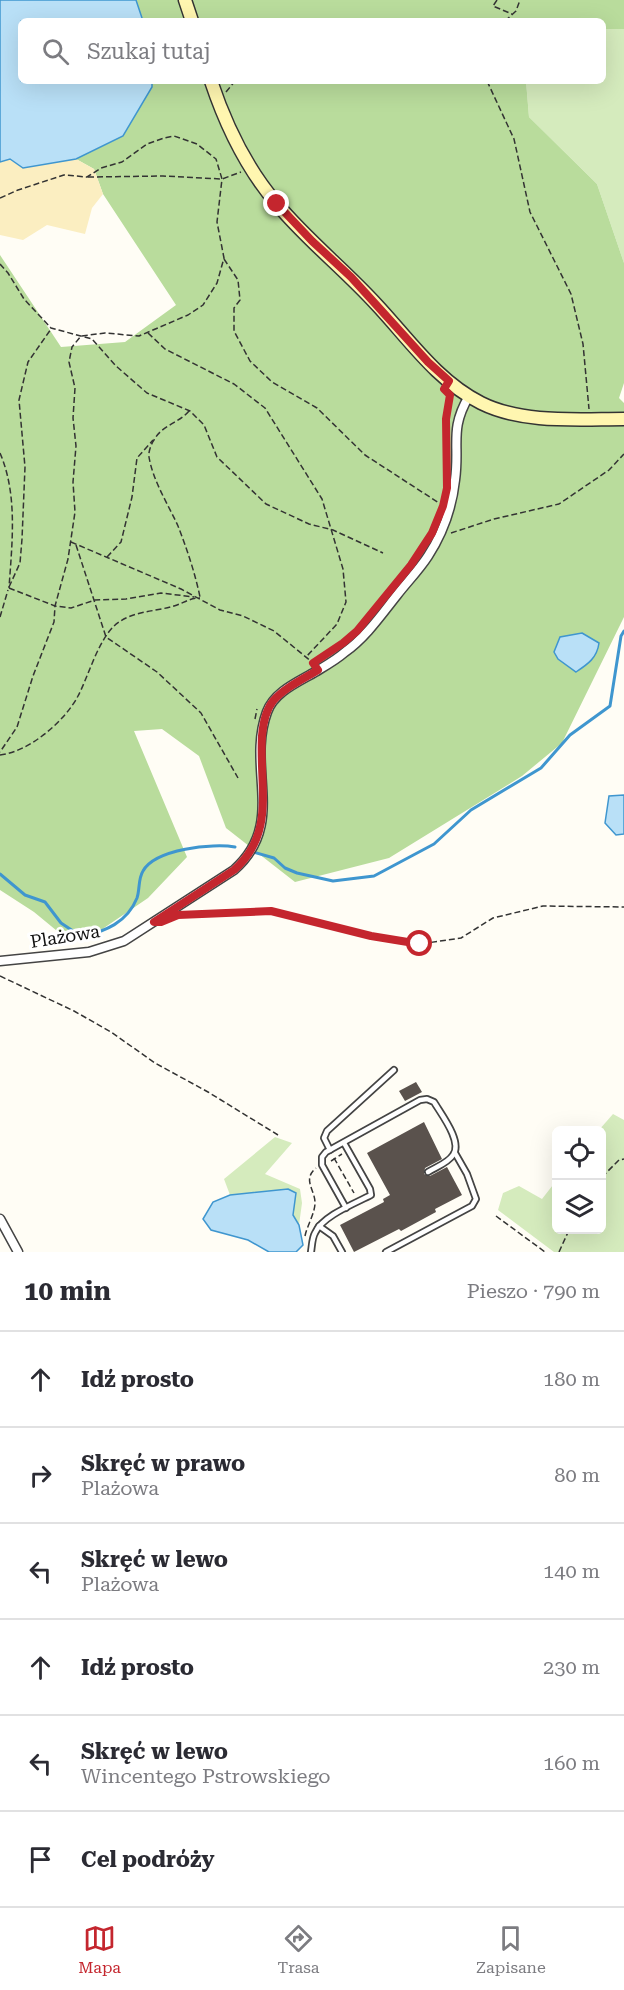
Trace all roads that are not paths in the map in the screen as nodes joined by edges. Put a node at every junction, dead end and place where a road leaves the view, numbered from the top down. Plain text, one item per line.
1 (185, 0) edge
2 (191, 18) edge
3 (212, 84) edge
4 (469, 396) junction
5 (624, 419) edge
6 (0, 961) edge
7 (394, 1070) dead end
8 (344, 1143) junction
9 (330, 1150) junction
10 (455, 1153) junction
11 (428, 1172) dead end
12 (346, 1208) junction
13 (0, 1220) edge
14 (319, 1226) junction
15 (18, 1252) edge
16 (311, 1252) edge
17 (342, 1252) edge
18 (386, 1252) edge

1 - 2 street
3 - 4 street
4 - 5 street
4 - 6 street, Plażowa
7 - 9 lane
8 - 9 lane
8 - 10 lane
8 - 12 lane
9 - 12 lane
10 - 11 lane
10 - 18 lane
12 - 14 lane
13 - 15 street
14 - 16 lane
14 - 17 lane

